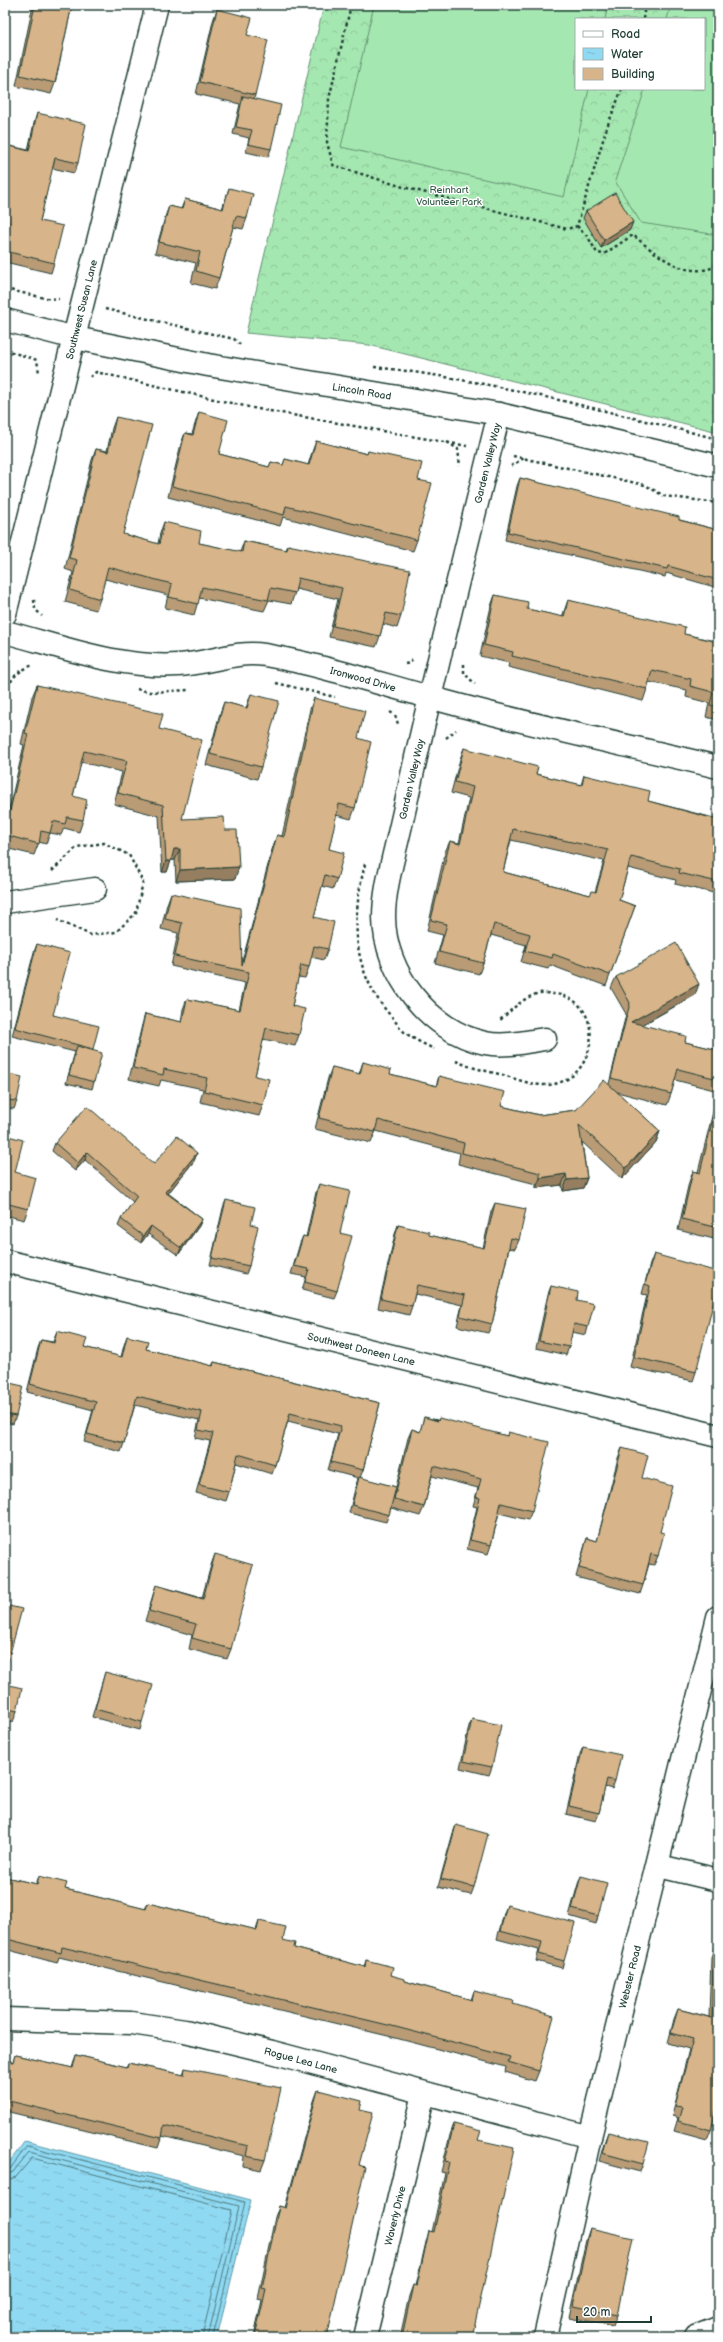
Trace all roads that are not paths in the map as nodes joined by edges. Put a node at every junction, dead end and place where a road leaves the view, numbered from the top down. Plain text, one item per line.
1 (157, 5) edge
2 (5, 320) edge
3 (75, 338) junction
4 (499, 414) junction
5 (718, 466) edge
6 (5, 614) edge
7 (5, 632) edge
8 (430, 698) junction
9 (718, 767) edge
10 (96, 889) dead end
11 (5, 902) edge
12 (545, 1038) dead end
13 (5, 1262) edge
14 (718, 1436) edge
15 (718, 1617) edge
16 (659, 1866) junction
17 (718, 1880) edge
18 (5, 2019) edge
19 (424, 2094) junction
20 (590, 2137) junction
21 (718, 2328) edge
22 (365, 2337) edge
23 (545, 2337) edge
24 (695, 2337) edge

1 - 3 street, Southwest Susan Lane
2 - 3 street, Lincoln Road
3 - 4 street, Lincoln Road
3 - 6 street, Southwest Susan Lane
4 - 5 street, Lincoln Road
4 - 8 street, Garden Valley Way
7 - 8 street, Ironwood Drive
8 - 9 street, Ironwood Drive
8 - 12 street, Garden Valley Way
10 - 11 street
13 - 14 street, Southwest Doneen Lane
15 - 16 street, Webster Road
16 - 17 street
16 - 20 street, Webster Road
18 - 19 street, Rogue Lea Lane
19 - 20 street, Rogue Lea Lane
19 - 22 street, Waverly Drive
20 - 23 street, Webster Road
21 - 24 street

